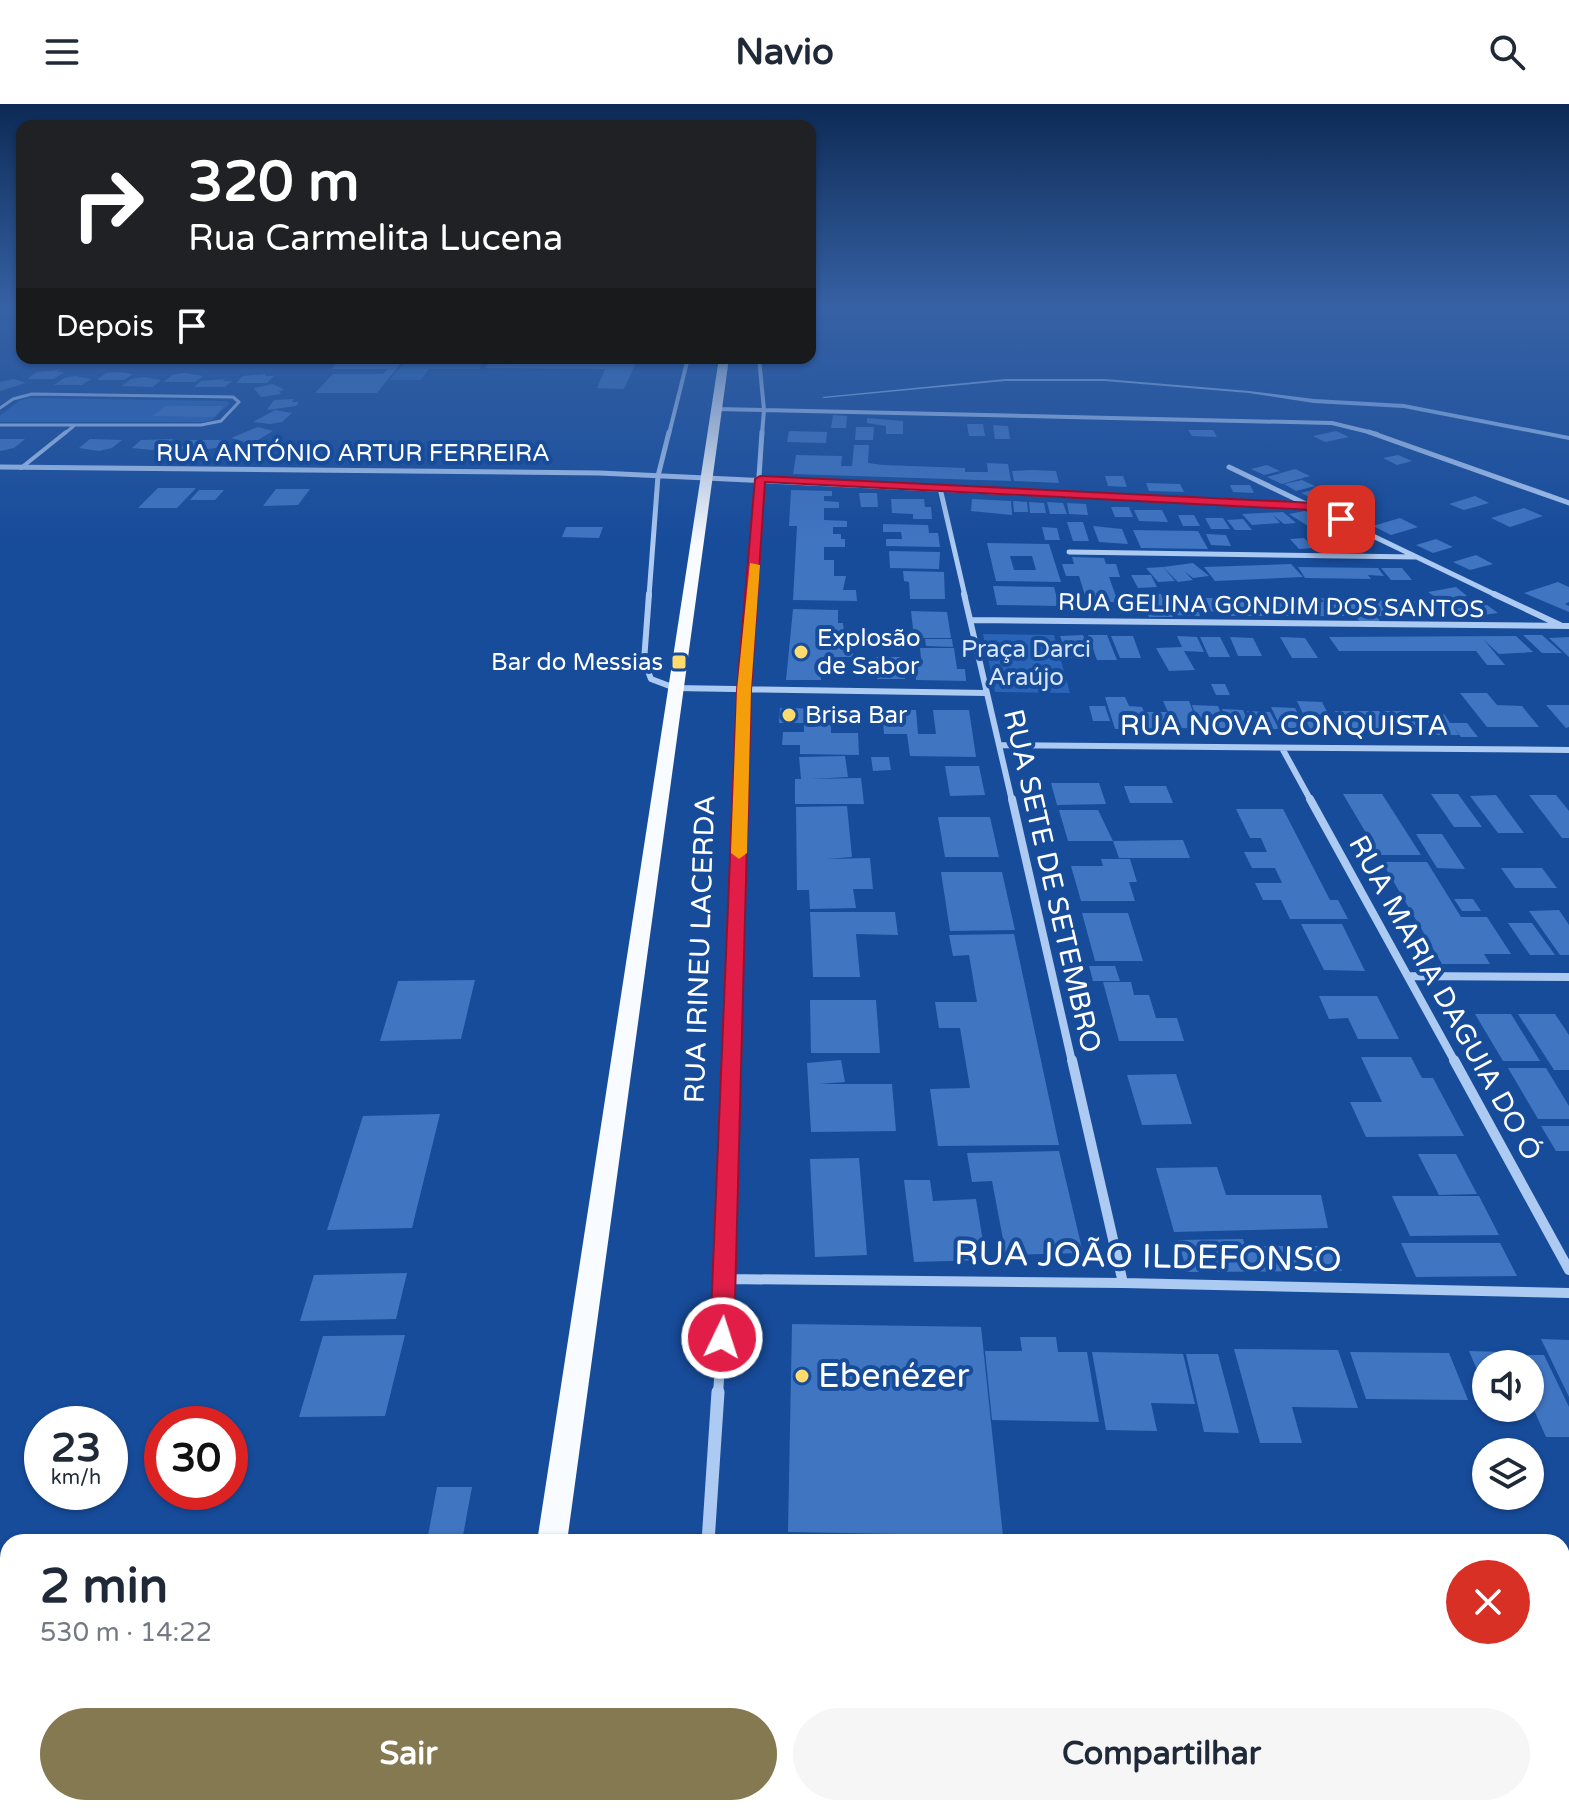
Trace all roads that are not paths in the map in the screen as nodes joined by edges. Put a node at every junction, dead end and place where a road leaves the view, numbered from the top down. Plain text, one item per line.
1 (681, 386) edge
2 (720, 386) edge
3 (762, 386) edge
4 (0, 408) edge
5 (716, 409) junction
6 (764, 410) junction
7 (0, 425) edge
8 (75, 425) junction
9 (0, 467) edge
10 (1229, 467) dead end
11 (21, 468) junction
12 (658, 476) junction
13 (706, 478) junction
14 (760, 479) junction
15 (940, 488) junction
16 (1569, 503) edge
17 (1314, 507) junction
18 (1069, 552) dead end
19 (1422, 557) junction
20 (972, 620) junction
21 (1566, 626) edge
22 (675, 688) junction
23 (744, 690) junction
24 (986, 693) junction
25 (999, 745) junction
26 (1282, 748) junction
27 (1569, 750) edge
28 (1408, 976) junction
29 (1569, 977) edge
30 (1569, 1270) edge
31 (726, 1279) junction
32 (1123, 1283) junction
33 (1569, 1293) edge
34 (553, 1534) edge
35 (709, 1534) edge

1 - 12 street
2 - 5 main road, RUA IRINEU LACERDA
3 - 6 street, RUA IRINEU LACERDA
4 - 8 lane
5 - 6 street
5 - 13 main road, RUA IRINEU LACERDA
6 - 14 street, RUA IRINEU LACERDA
6 - 16 street
7 - 8 lane
8 - 11 lane
9 - 11 street, RUA ANTÓNIO ARTUR FERREIRA
10 - 17 street
11 - 12 street, RUA ANTÓNIO ARTUR FERREIRA
12 - 13 street, RUA ANTÓNIO ARTUR FERREIRA
12 - 22 street
13 - 14 street, RUA ANTÓNIO ARTUR FERREIRA
13 - 22 main road, RUA IRINEU LACERDA
14 - 15 street, RUA ANTÓNIO ARTUR FERREIRA
14 - 23 street, RUA IRINEU LACERDA
15 - 17 street, RUA ANTÓNIO ARTUR FERREIRA
15 - 20 street, RUA SETE DE SETEMBRO
17 - 19 street
18 - 19 street
19 - 21 street
20 - 21 street, RUA GELINA GONDIM DOS SANTOS
20 - 24 street, RUA SETE DE SETEMBRO
22 - 23 street
22 - 34 main road, RUA IRINEU LACERDA
23 - 24 street
23 - 31 street, RUA IRINEU LACERDA
24 - 25 street, RUA SETE DE SETEMBRO
25 - 26 street, RUA NOVA CONQUISTA
25 - 32 street, RUA SETE DE SETEMBRO
26 - 27 street, RUA NOVA CONQUISTA
26 - 28 street, RUA MARIA DAGUIA DO Ó
28 - 29 street
28 - 30 street, RUA MARIA DAGUIA DO Ó
31 - 32 street, RUA JOÃO ILDEFONSO
31 - 35 street, RUA IRINEU LACERDA
32 - 33 street, RUA JOÃO ILDEFONSO

